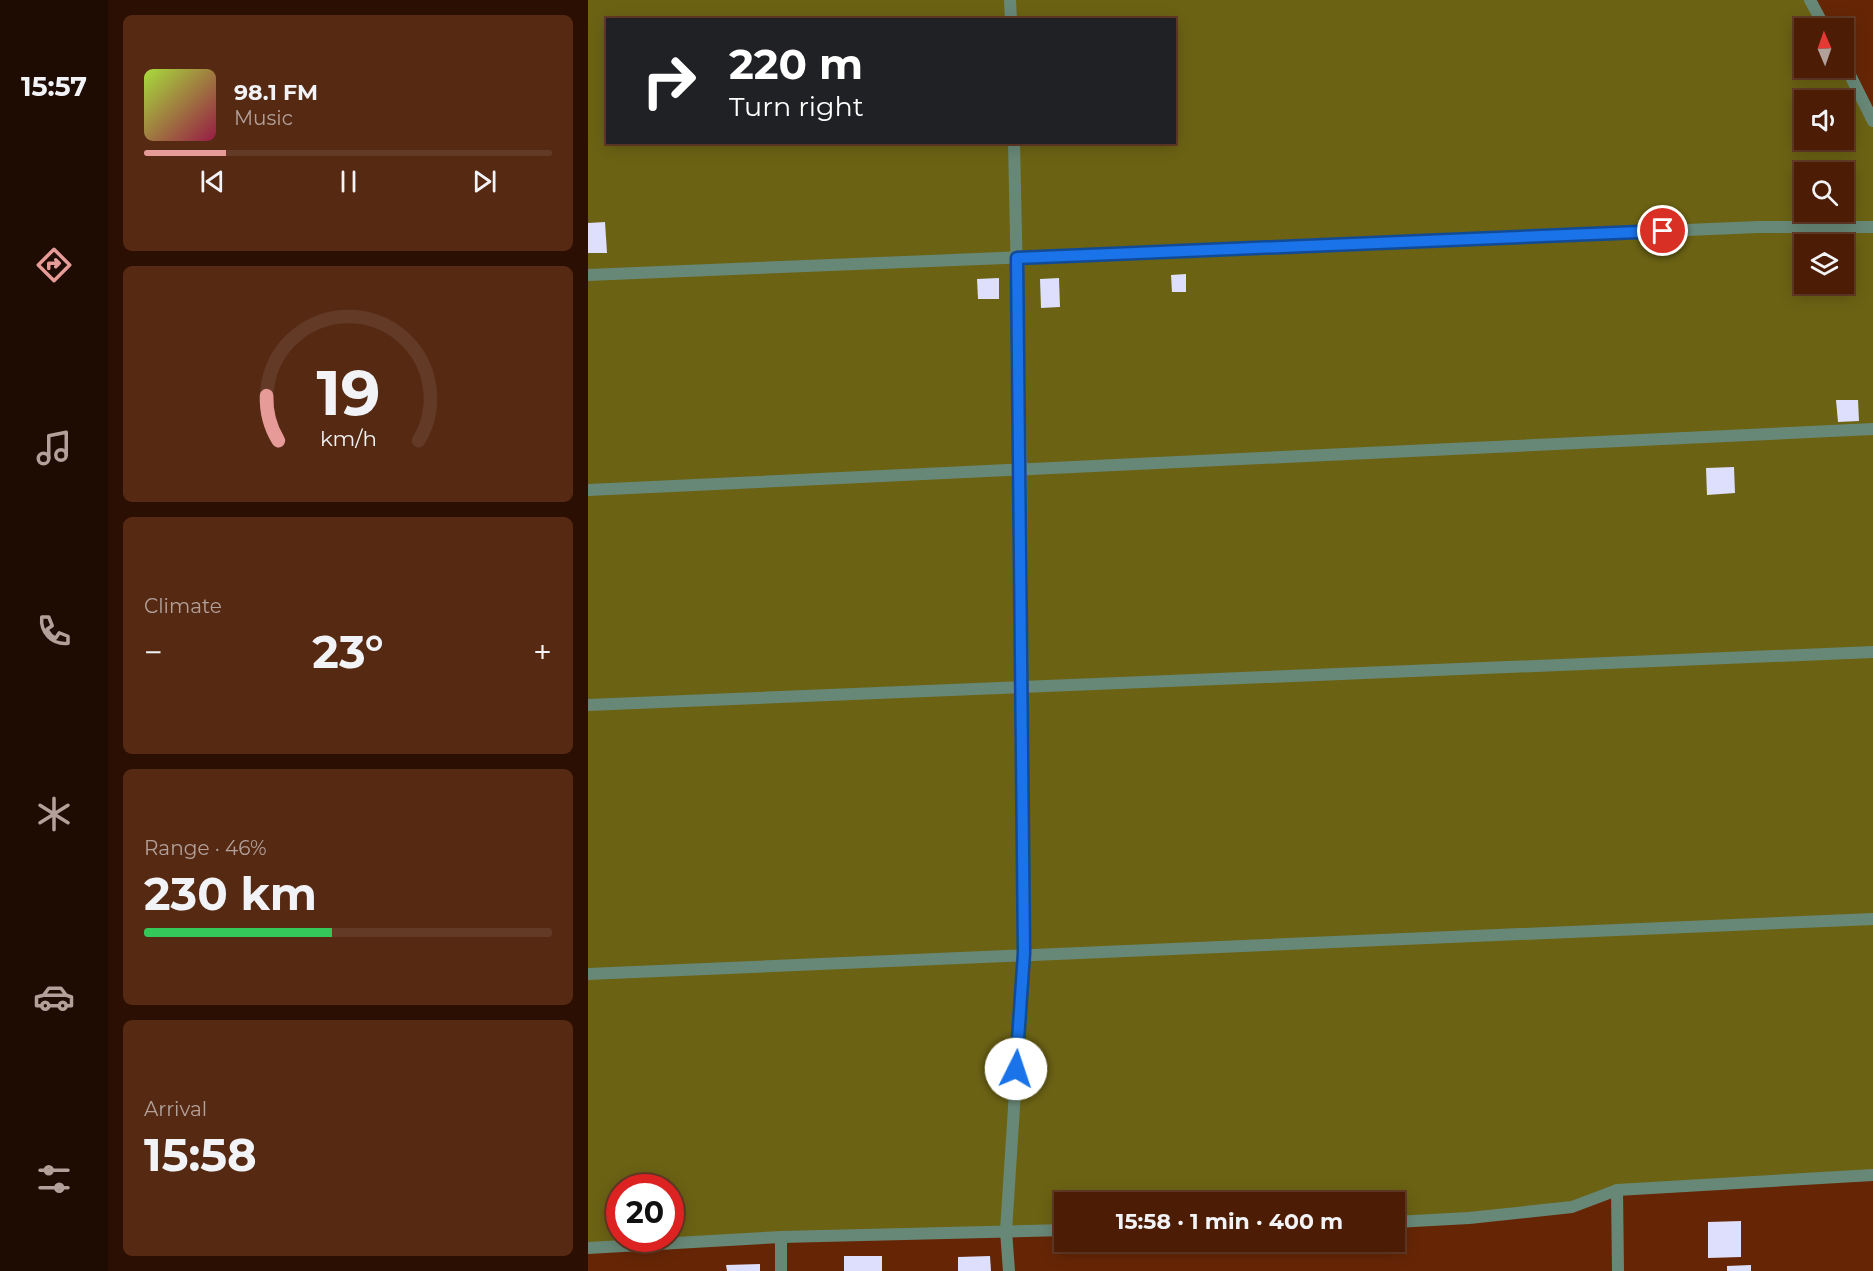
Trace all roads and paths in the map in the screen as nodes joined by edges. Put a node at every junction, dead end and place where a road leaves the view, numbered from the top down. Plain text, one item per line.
1 (1010, 0) edge
2 (1810, 0) edge
3 (1011, 18) edge
4 (1820, 18) edge
5 (1852, 78) edge
6 (1873, 121) edge
7 (1014, 144) edge
8 (1873, 227) edge
9 (1017, 258) junction
10 (588, 274) edge
11 (1873, 429) edge
12 (1021, 468) junction
13 (588, 490) edge
14 (1873, 652) edge
15 (1022, 688) junction
16 (588, 705) edge
17 (1873, 919) edge
18 (1024, 953) junction
19 (588, 974) edge
20 (1873, 1175) edge
21 (1617, 1190) junction
22 (1405, 1221) edge
23 (1054, 1230) edge
24 (1006, 1231) junction
25 (781, 1237) junction
26 (588, 1248) edge
27 (781, 1271) edge
28 (1010, 1271) edge
29 (1618, 1271) edge

1 - 3 street
2 - 4 street
5 - 6 street
7 - 9 street
8 - 9 street
9 - 10 street
9 - 12 street
11 - 12 street
12 - 13 street
12 - 15 street
14 - 15 street
15 - 16 street
15 - 18 street
17 - 18 street
18 - 19 street
18 - 24 street
20 - 21 street
21 - 22 street
21 - 29 street
23 - 24 street
24 - 25 street
24 - 28 street
25 - 26 street
25 - 27 street

